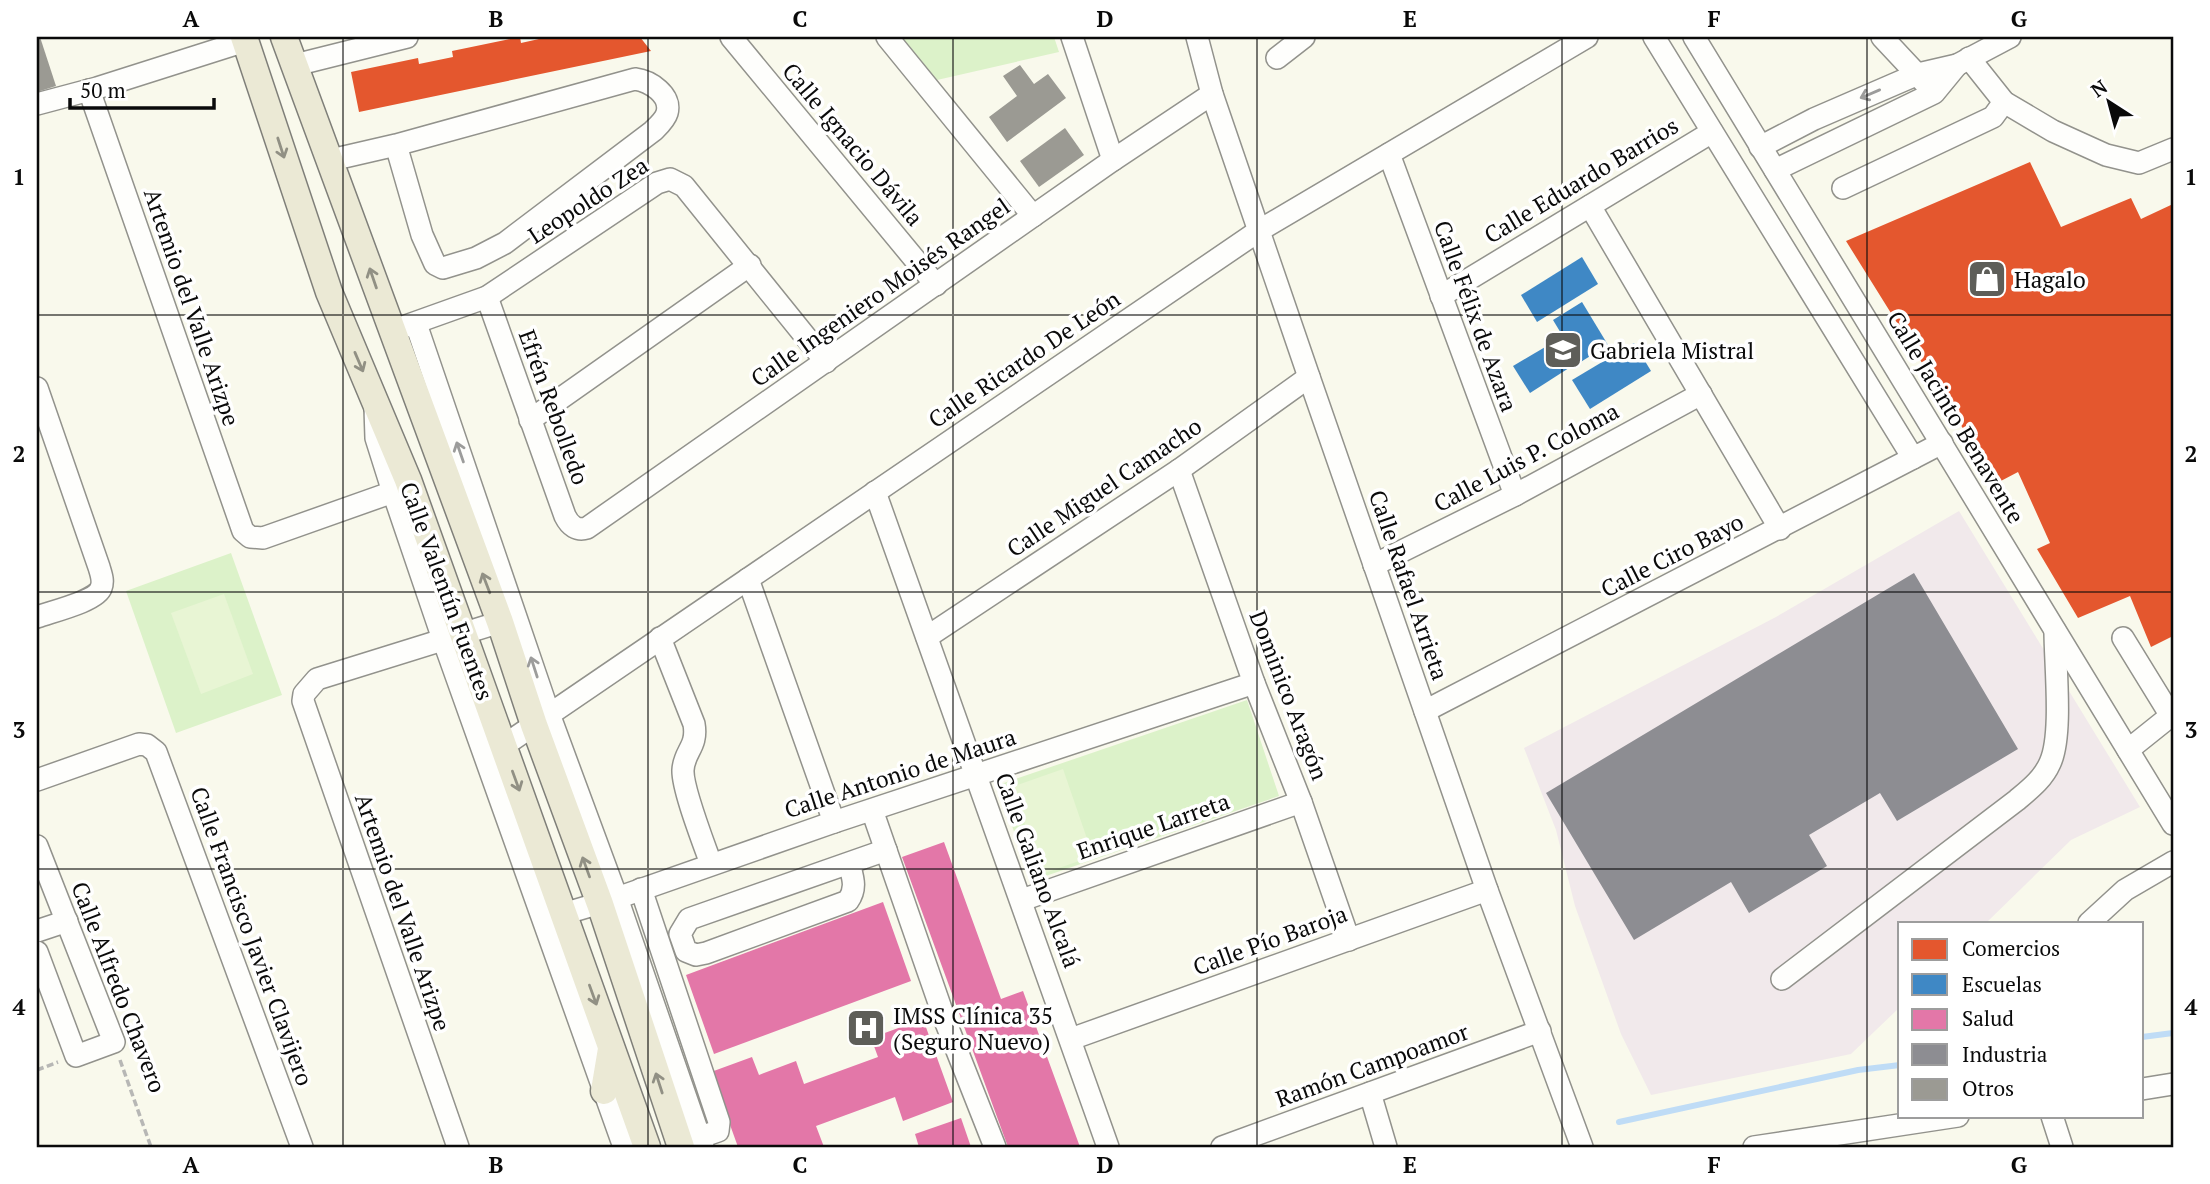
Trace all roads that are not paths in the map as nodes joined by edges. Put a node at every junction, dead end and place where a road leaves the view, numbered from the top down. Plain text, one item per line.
1 (284, 37) edge
2 (407, 37) edge
3 (731, 37) edge
4 (887, 37) edge
5 (1072, 37) edge
6 (1197, 37) edge
7 (1304, 37) edge
8 (1587, 37) edge
9 (1654, 37) edge
10 (1694, 37) edge
11 (1882, 37) edge
12 (2010, 37) edge
13 (244, 39) edge
14 (1278, 58) dead end
15 (1963, 62) junction
16 (295, 65) junction
17 (1918, 74) junction
18 (89, 90) junction
19 (1934, 93) junction
20 (1212, 94) junction
21 (2004, 102) junction
22 (37, 104) edge
23 (1712, 132) junction
24 (396, 145) junction
25 (1760, 147) junction
26 (2173, 149) edge
27 (1389, 154) junction
28 (331, 160) junction
29 (1112, 160) junction
30 (1775, 170) junction
31 (1843, 188) dead end
32 (344, 197) junction
33 (1590, 206) junction
34 (303, 214) junction
35 (1033, 216) junction
36 (1260, 230) junction
37 (750, 265) junction
38 (936, 285) junction
39 (1441, 296) junction
40 (487, 297) junction
41 (404, 327) junction
42 (826, 362) junction
43 (1309, 377) junction
44 (37, 388) edge
45 (1701, 394) junction
46 (375, 400) junction
47 (530, 420) junction
48 (1942, 443) junction
49 (1913, 458) junction
50 (1179, 470) junction
51 (393, 492) junction
52 (875, 492) junction
53 (1514, 495) junction
54 (578, 529) joint
55 (1780, 529) junction
56 (1374, 565) junction
57 (748, 579) junction
58 (37, 617) edge
59 (509, 620) junction
60 (2055, 629) junction
61 (453, 636) junction
62 (926, 637) junction
63 (2123, 638) dead end
64 (660, 639) junction
65 (1254, 683) junction
66 (1425, 711) junction
67 (2172, 715) edge
68 (541, 719) junction
69 (503, 746) junction
70 (2128, 750) junction
71 (976, 775) junction
72 (37, 780) edge
73 (1301, 802) junction
74 (2169, 808) edge
75 (872, 810) junction
76 (834, 822) junction
77 (37, 846) edge
78 (886, 850) junction
79 (2173, 862) edge
80 (849, 863) junction
81 (711, 864) junction
82 (641, 889) junction
83 (1487, 890) junction
84 (1022, 900) junction
85 (608, 901) junction
86 (563, 914) junction
87 (67, 921) junction
88 (2090, 922) edge
89 (37, 931) edge
90 (1349, 940) junction
91 (37, 952) edge
92 (1782, 979) dead end
93 (1539, 1031) junction
94 (1071, 1039) junction
95 (612, 1047) junction
96 (2173, 1084) edge
97 (2144, 1089) edge
98 (604, 1091) junction
99 (1370, 1093) junction
100 (1945, 1118) edge
101 (2053, 1118) edge
102 (687, 1145) edge
103 (302, 1147) edge
104 (458, 1147) edge
105 (624, 1147) edge
106 (647, 1147) edge
107 (995, 1147) edge
108 (1108, 1147) edge
109 (1223, 1147) edge
110 (1386, 1147) edge
111 (1582, 1147) edge
112 (1754, 1147) edge
113 (2062, 1147) edge

1 - 16 main road, Calle Valentín Fuentes
2 - 16 street
3 - 38 street, Calle Ignacio Dávila
4 - 35 street
5 - 29 street
6 - 20 street, Calle Rafael Arrieta
7 - 14 street
8 - 27 street, Calle Ricardo De León
9 - 23 street
10 - 25 street, Calle Jacinto Benavente
11 - 17 street
12 - 15 street
13 - 18 street
13 -> 34 main road, Calle Valentín Fuentes
15 - 17 street
15 - 19 street
15 - 21 street
16 - 28 main road, Calle Valentín Fuentes
17 - 19 street
17 -> 25 street
18 - 22 street
18 - 51 street, Artemio del Valle Arizpe
19 - 30 street
20 - 29 street, Calle Ingeniero Moisés Rangel
20 - 36 street, Calle Rafael Arrieta
21 - 26 street
21 - 31 street
23 - 33 street, Calle Eduardo Barrios
23 - 49 street
24 - 24 street
24 - 28 street
25 - 30 street, Calle Jacinto Benavente
27 - 36 street, Calle Ricardo De León
27 - 39 street, Calle Félix de Azara
28 - 32 main road, Calle Valentín Fuentes
29 - 35 street, Calle Ingeniero Moisés Rangel
30 - 48 street, Calle Jacinto Benavente
32 - 34 main road
41 -> 32 main road, Calle Valentín Fuentes
33 - 39 street, Calle Eduardo Barrios
33 - 45 street
34 -> 46 main road, Calle Valentín Fuentes
35 - 38 street, Calle Ingeniero Moisés Rangel
36 - 43 street, Calle Rafael Arrieta
36 - 52 street, Calle Ricardo De León
37 - 40 street, Leopoldo Zea
37 - 42 street, Leopoldo Zea
37 - 47 street
38 - 42 street, Calle Ingeniero Moisés Rangel
39 - 53 street, Calle Félix de Azara
40 - 41 street, Leopoldo Zea
40 - 47 street, Efrén Rebolledo
59 -> 41 main road, Calle Valentín Fuentes
42 - 54 street, Calle Ingeniero Moisés Rangel
43 - 50 street, Calle Miguel Camacho
43 - 56 street, Calle Rafael Arrieta
44 - 58 street
45 - 53 street, Calle Luis P. Coloma
45 - 55 street
46 - 51 street
46 - 61 main road, Calle Valentín Fuentes
47 - 54 street, Efrén Rebolledo
48 - 49 street, Calle Ciro Bayo
48 - 60 street, Calle Jacinto Benavente
49 - 55 street, Calle Ciro Bayo
50 - 62 street, Calle Miguel Camacho
50 - 65 street, Dominico Aragón
51 - 61 street
52 - 57 street, Calle Ricardo De León
52 - 62 street, Calle Galiano Alcalá
53 - 56 street, Calle Luis P. Coloma
55 - 66 street, Calle Ciro Bayo
56 - 66 street, Calle Rafael Arrieta
57 - 64 street, Calle Ricardo De León
57 - 76 street
59 - 61 street
68 -> 59 main road, Calle Valentín Fuentes
60 - 70 street, Calle Jacinto Benavente
60 - 92 street
61 - 69 main road, Calle Valentín Fuentes
61 - 98 street
61 - 104 street, Artemio del Valle Arizpe
62 - 71 street, Calle Galiano Alcalá
63 - 67 street
64 - 68 street, Calle Ricardo De León
64 - 81 street
65 - 71 street, Calle Antonio de Maura
65 - 73 street, Dominico Aragón
66 - 83 street, Calle Rafael Arrieta
67 - 70 street
68 - 69 street, Calle Ricardo De León
85 -> 68 main road, Calle Valentín Fuentes
69 -> 86 main road, Calle Valentín Fuentes
70 - 74 street, Calle Jacinto Benavente
71 - 75 street, Calle Antonio de Maura
71 - 84 street, Calle Galiano Alcalá
72 - 103 street, Calle Francisco Javier Clavijero
73 - 84 street, Enrique Larreta
73 - 90 street, Dominico Aragón
75 - 76 street, Calle Antonio de Maura
75 - 78 street
76 - 81 street, Calle Antonio de Maura
77 - 87 street, Calle Alfredo Chavero
78 - 80 street
78 - 107 street
79 - 88 street
80 - 80 street
81 - 82 street, Calle Antonio de Maura
82 - 85 street, Calle Antonio de Maura
82 - 102 street
83 - 90 street, Calle Pío Baroja
83 - 93 street, Calle Rafael Arrieta
84 - 94 street, Calle Galiano Alcalá
85 - 86 street, Calle Antonio de Maura
102 -> 85 main road, Calle Valentín Fuentes
86 -> 95 main road, Calle Valentín Fuentes
87 - 89 street
87 - 91 street, Calle Alfredo Chavero
90 - 94 street, Calle Pío Baroja
93 - 99 street, Ramón Campoamor
93 - 111 street, Calle Rafael Arrieta
94 - 108 street, Calle Galiano Alcalá
95 - 98 main road
95 - 106 main road, Calle Valentín Fuentes
96 - 97 street
98 - 105 street
99 - 109 street, Ramón Campoamor
99 - 110 street
100 - 112 street
101 - 113 street

